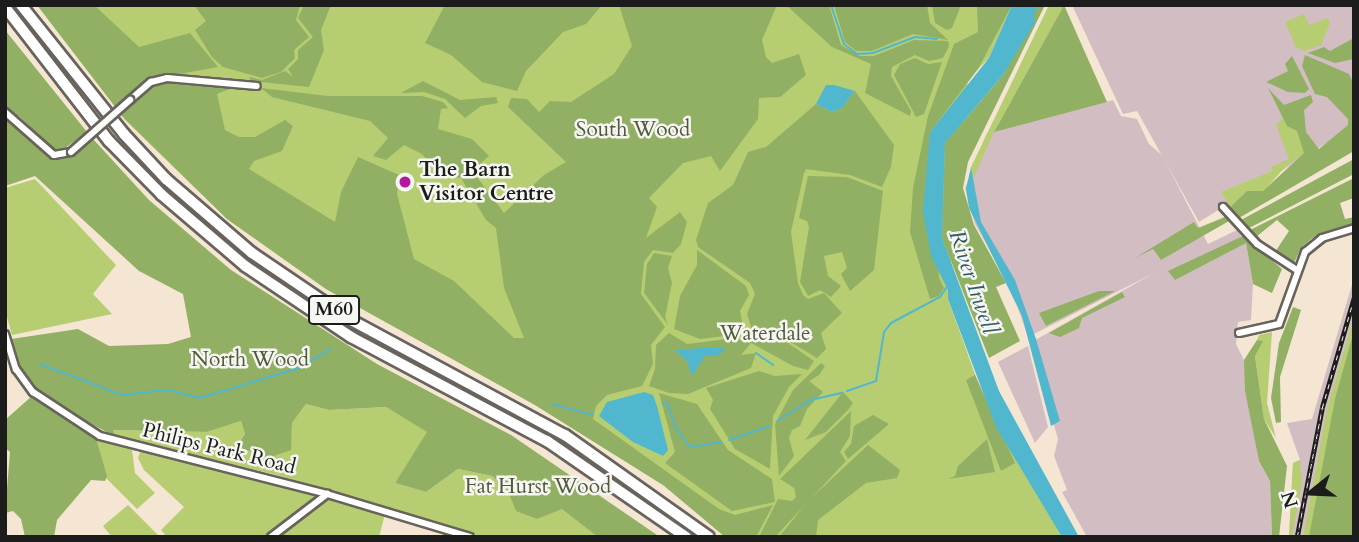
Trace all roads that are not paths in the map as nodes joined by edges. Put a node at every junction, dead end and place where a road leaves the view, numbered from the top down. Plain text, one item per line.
1 (21, 5) edge
2 (5, 7) edge
3 (257, 86) dead end
4 (5, 112) edge
5 (1223, 207) dead end
6 (1354, 228) edge
7 (1297, 270) junction
8 (1240, 333) dead end
9 (5, 334) edge
10 (327, 494) junction
11 (271, 537) edge
12 (470, 537) edge
13 (686, 537) edge
14 (709, 537) edge

1 - 14 highway, M60
2 - 13 highway, M60
3 - 4 street, bridge
5 - 7 street
6 - 7 street
7 - 8 street
9 - 10 street, Philips Park Road
10 - 11 street
10 - 12 street, Philips Park Road

